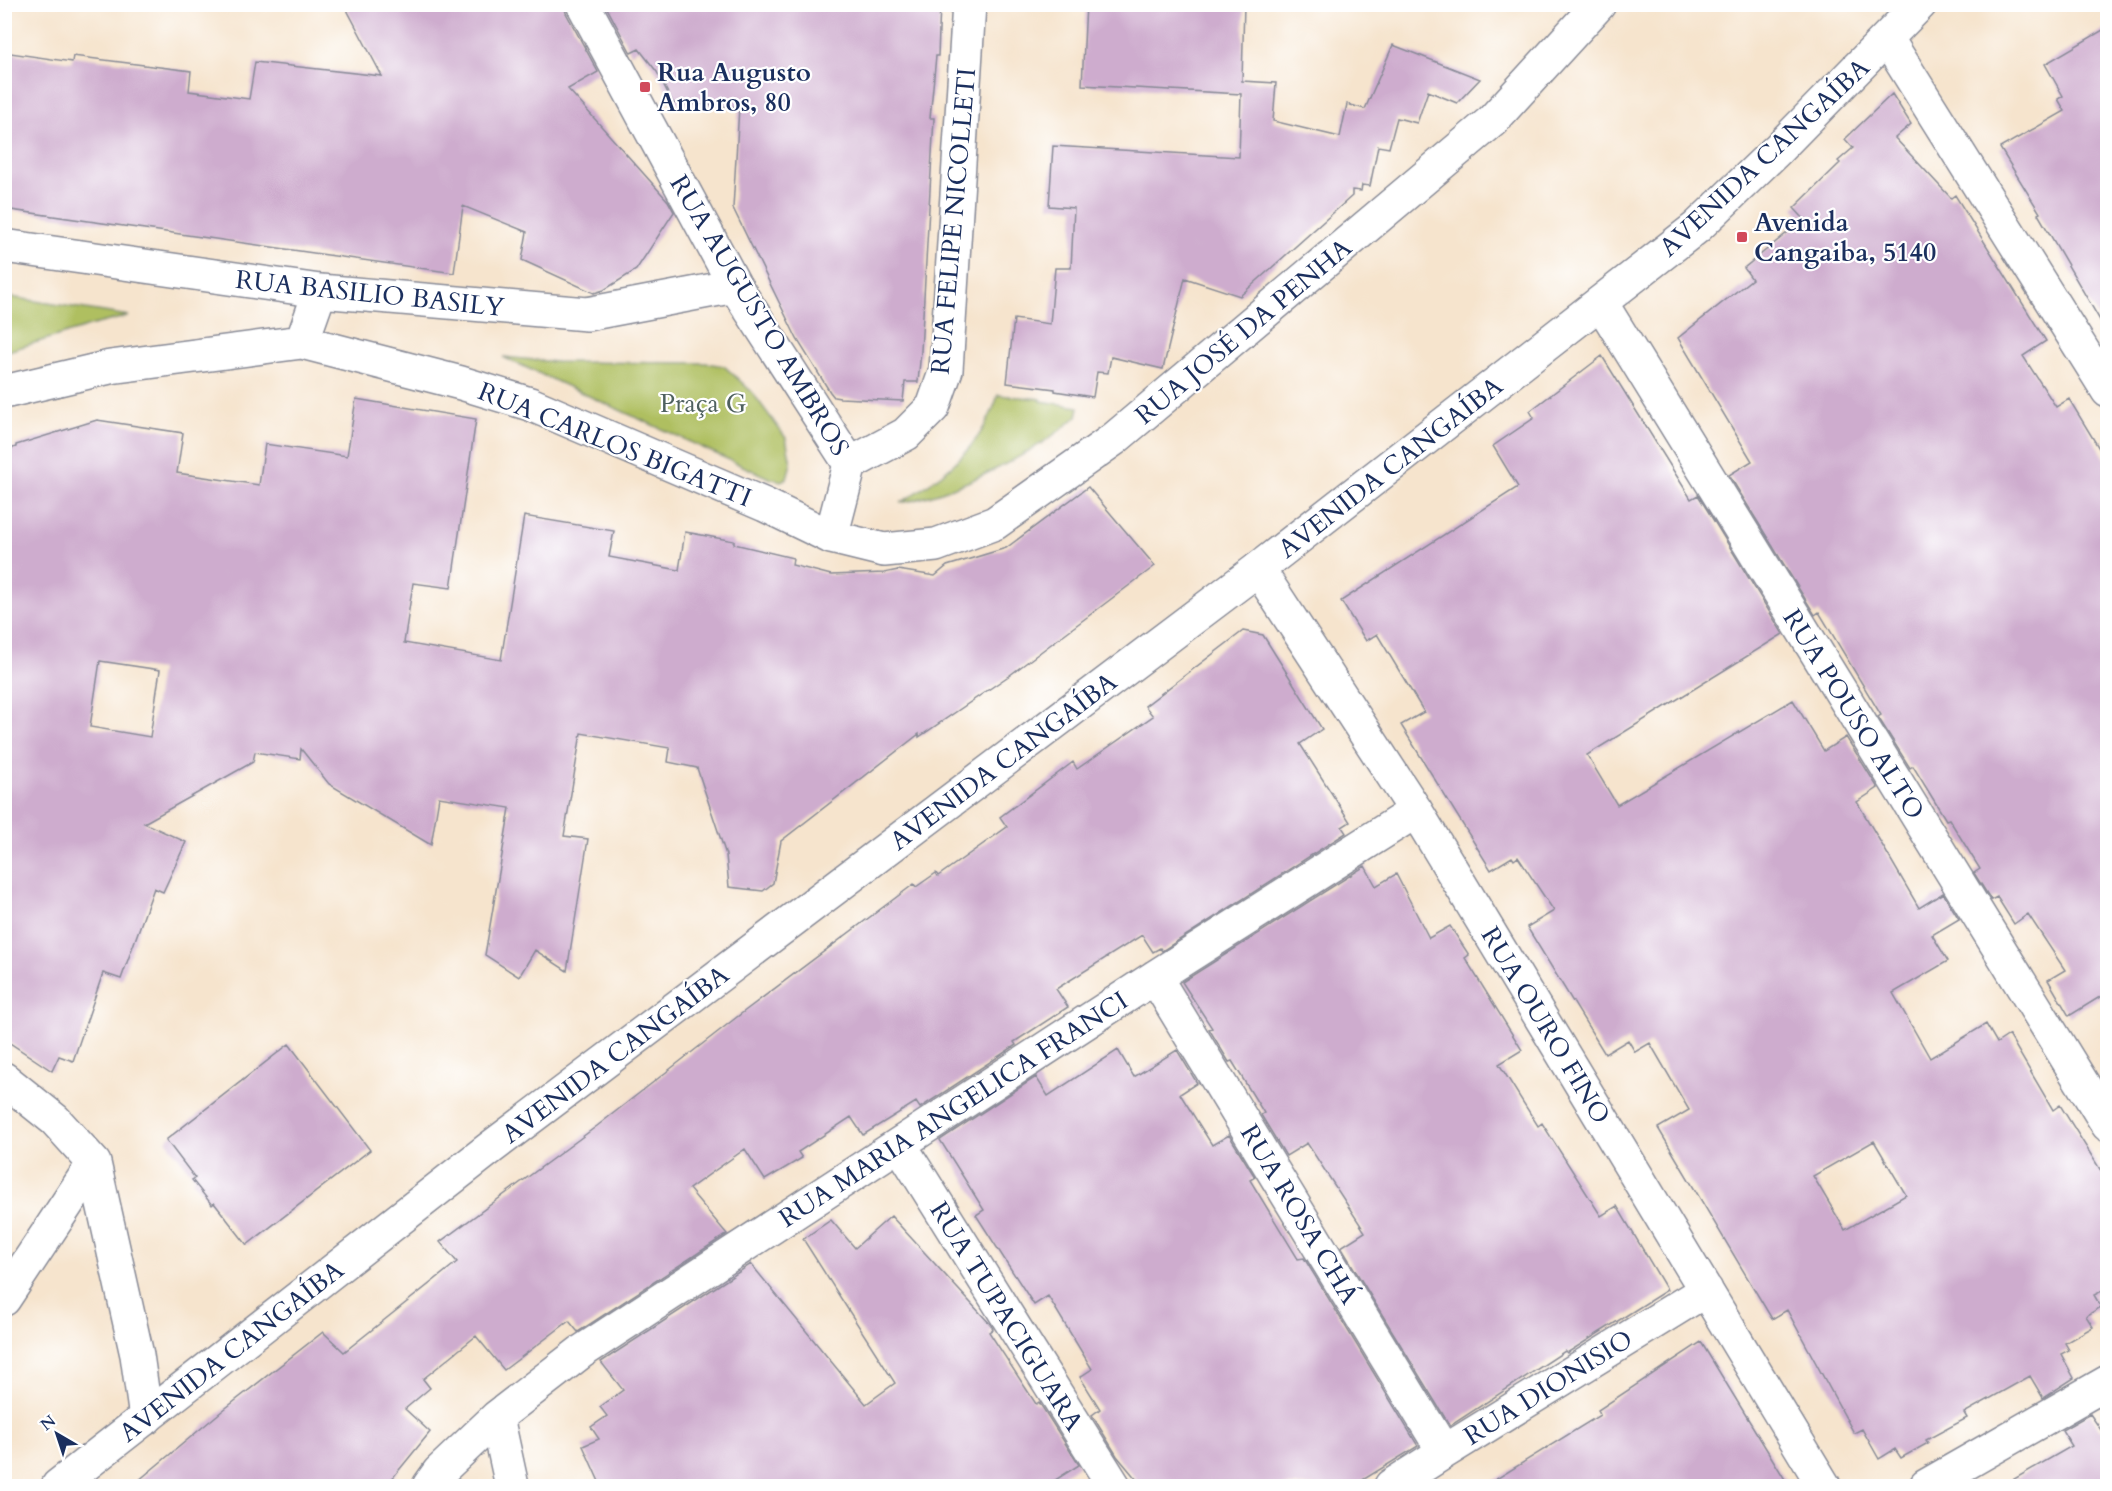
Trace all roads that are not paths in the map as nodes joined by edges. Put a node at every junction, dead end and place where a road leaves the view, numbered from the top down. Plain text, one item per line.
1 (583, 4) edge
2 (969, 4) edge
3 (1920, 4) edge
4 (1593, 7) edge
5 (1887, 39) junction
6 (4, 246) edge
7 (735, 286) junction
8 (320, 291) junction
9 (1601, 303) junction
10 (302, 342) junction
11 (2108, 391) edge
12 (4, 392) edge
13 (850, 465) junction
14 (831, 537) junction
15 (1258, 568) junction
16 (1416, 811) junction
17 (1155, 977) junction
18 (4, 1079) edge
19 (2108, 1125) edge
20 (900, 1145) junction
21 (94, 1163) junction
22 (1706, 1290) junction
23 (4, 1299) edge
24 (2108, 1382) edge
25 (497, 1417) junction
26 (146, 1418) junction
27 (1444, 1452) junction
28 (58, 1486) edge
29 (429, 1486) edge
30 (512, 1486) edge
31 (1114, 1486) edge
32 (1391, 1486) edge
33 (1824, 1486) edge
34 (1926, 1486) edge

1 - 7 street, RUA AUGUSTO AMBROS
2 - 13 street, RUA FELIPE NICOLLETI
3 - 5 street, AVENIDA CANGAÍBA
4 - 14 street, RUA JOSÉ DA PENHA
5 - 9 street, AVENIDA CANGAÍBA
5 - 11 street
6 - 8 street, RUA BASILIO BASILY
7 - 8 street, RUA BASILIO BASILY
7 - 13 street, RUA AUGUSTO AMBROS
8 - 10 street
9 - 15 street, AVENIDA CANGAÍBA
9 - 19 street, RUA POUSO ALTO
10 - 12 street, RUA CARLOS BIGATTI
10 - 14 street, RUA CARLOS BIGATTI
13 - 14 street, RUA AUGUSTO AMBROS
15 - 16 street, RUA OURO FINO
15 - 26 street, AVENIDA CANGAÍBA
16 - 17 street, RUA MARIA ANGELICA FRANCI
16 - 22 street, RUA OURO FINO
17 - 20 street, RUA MARIA ANGELICA FRANCI
17 - 27 street, RUA ROSA CHÁ
18 - 21 street
20 - 25 street, RUA MARIA ANGELICA FRANCI
20 - 31 street, RUA TUPACIGUARA
21 - 23 street
21 - 26 street
22 - 27 street, RUA DIONISIO
22 - 33 street, RUA OURO FINO
24 - 34 street
25 - 29 street, RUA MARIA ANGELICA FRANCI
25 - 30 street
26 - 28 street, AVENIDA CANGAÍBA
27 - 32 street, RUA DIONISIO

